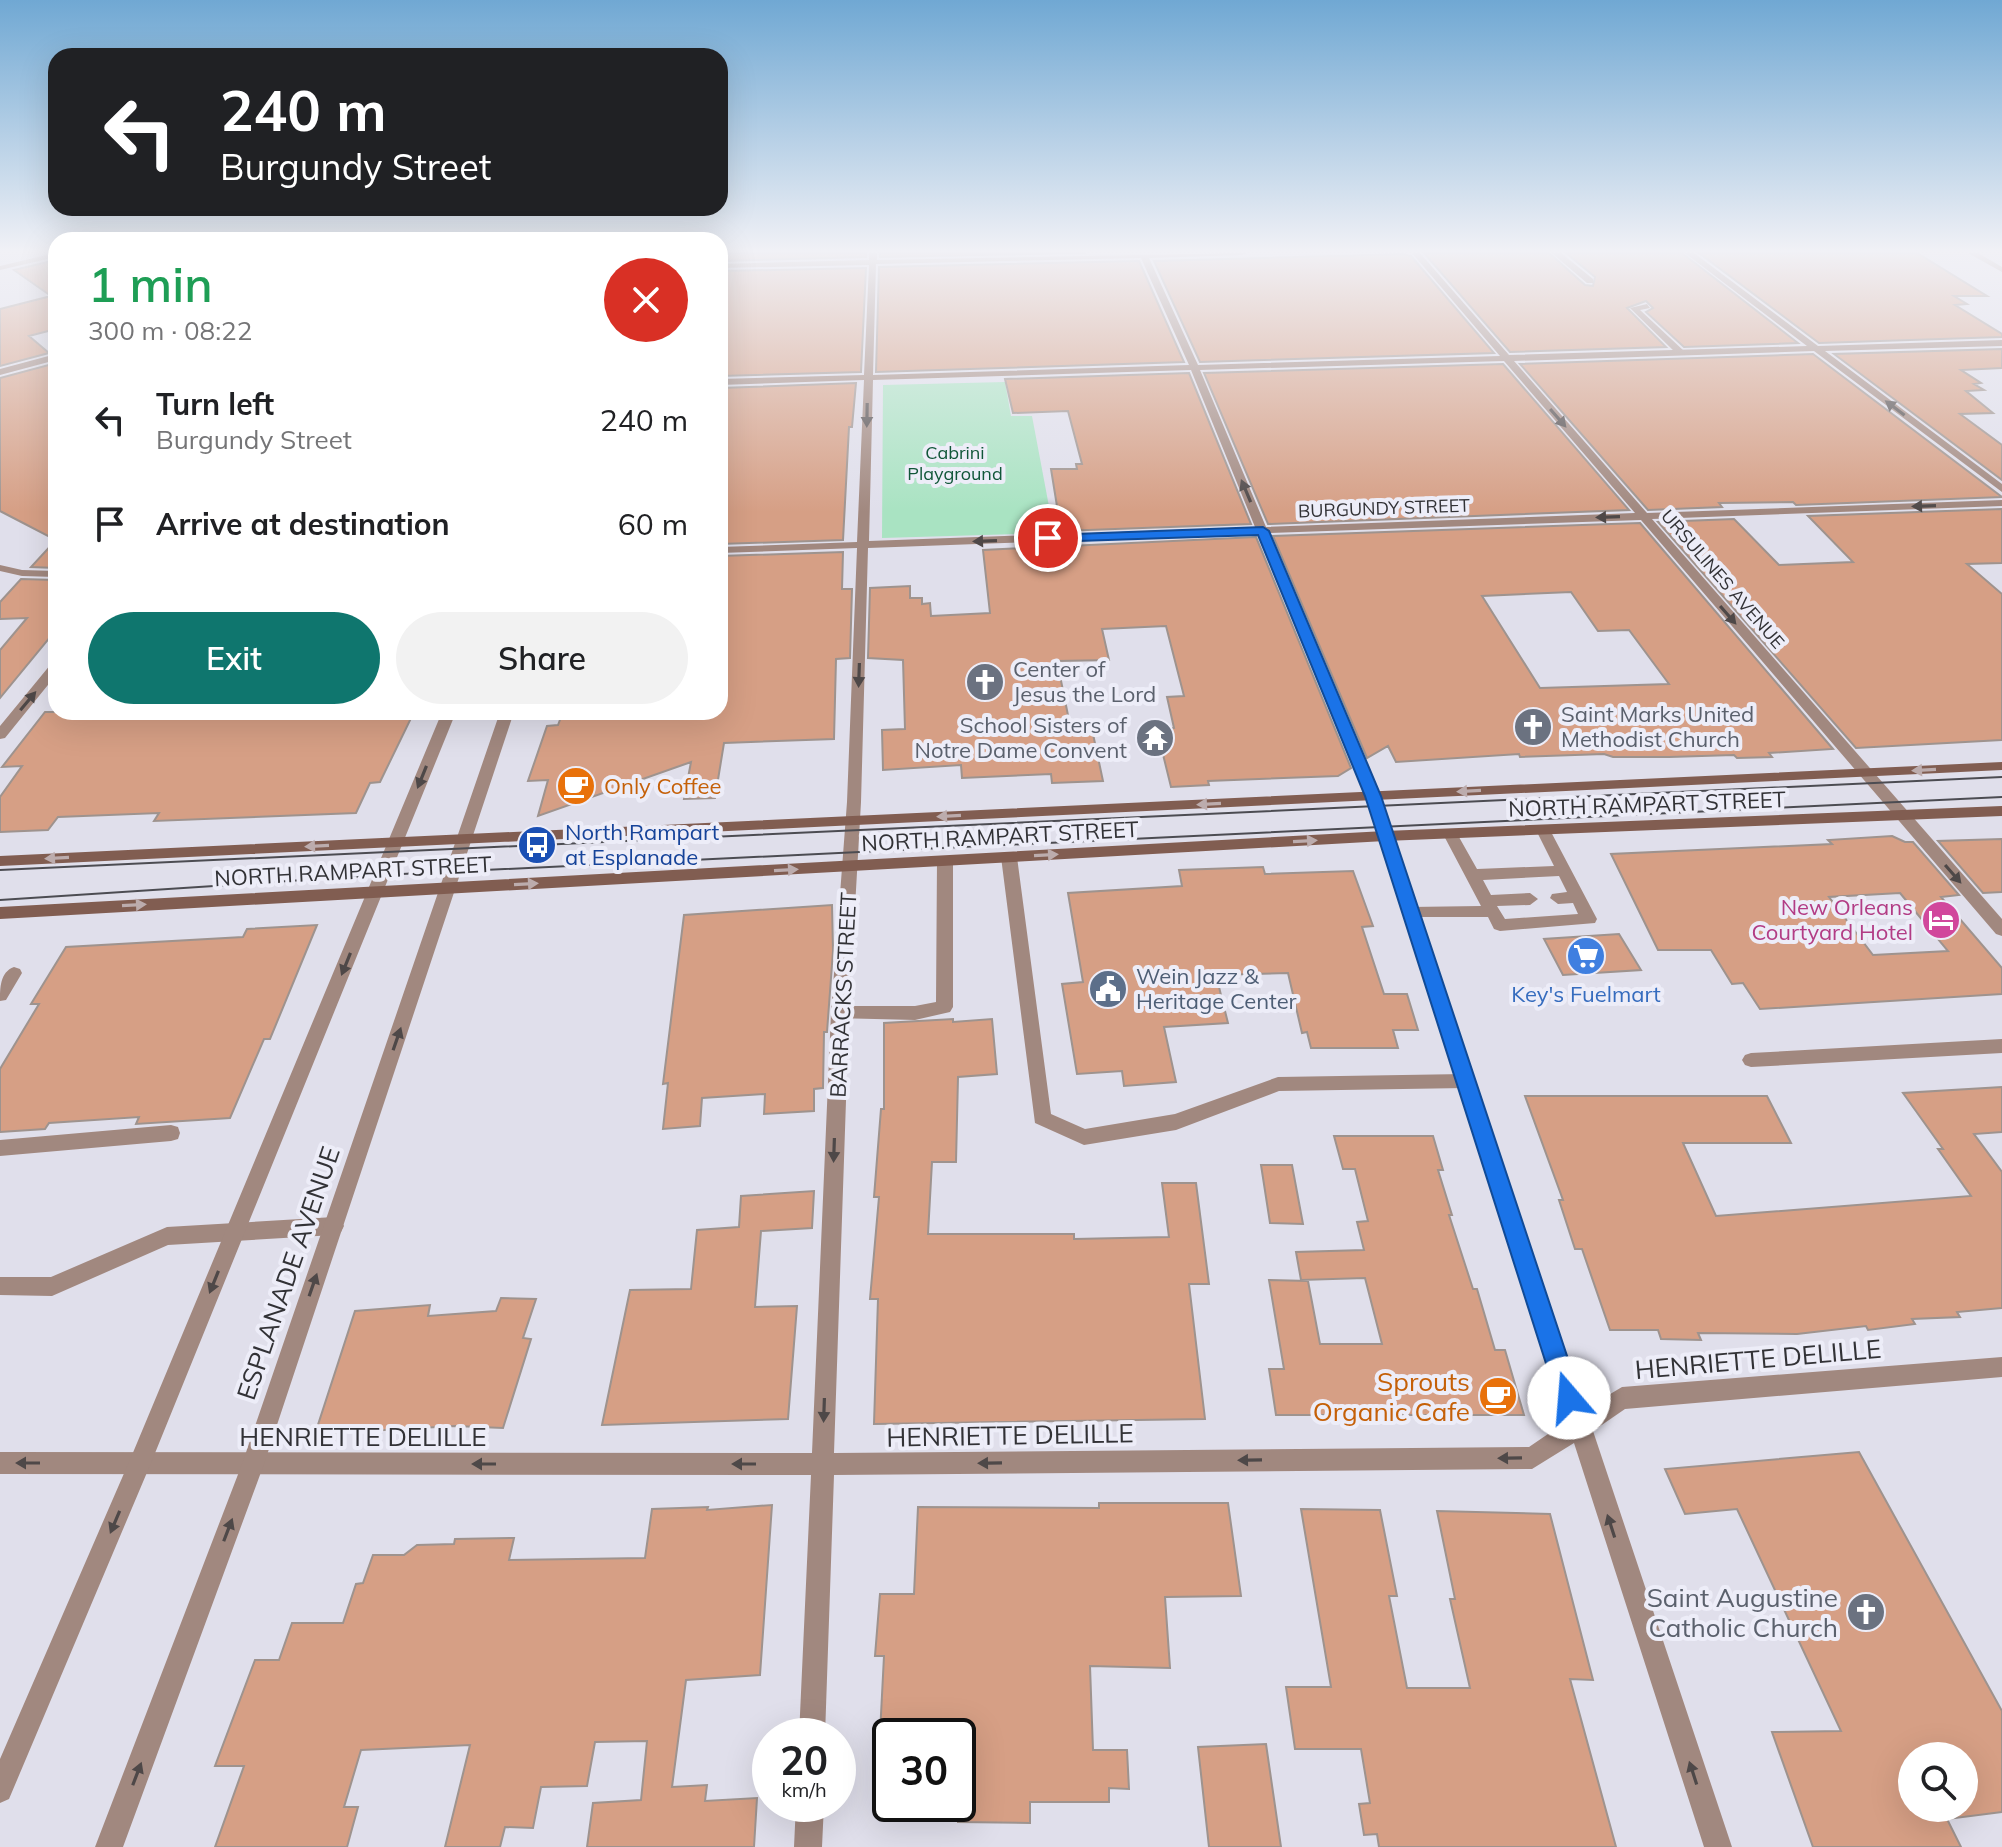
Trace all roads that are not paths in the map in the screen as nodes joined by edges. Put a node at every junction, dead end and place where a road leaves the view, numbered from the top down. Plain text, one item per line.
1 (870, 339) edge
2 (1182, 339) edge
3 (1491, 339) edge
4 (1667, 339) edge
5 (1805, 339) edge
6 (2002, 343) edge
7 (1817, 348) junction
8 (1681, 353) junction
9 (1507, 358) junction
10 (48, 359) edge
11 (1194, 367) junction
12 (0, 372) edge
13 (868, 377) junction
14 (728, 382) edge
15 (2002, 489) edge
16 (2002, 503) edge
17 (1643, 516) junction
18 (1263, 531) junction
19 (864, 545) junction
20 (728, 550) edge
21 (2, 571) edge
22 (48, 574) edge
23 (48, 677) edge
24 (446, 720) edge
25 (504, 720) edge
26 (0, 735) edge
27 (2002, 766) edge
28 (1864, 773) junction
29 (1373, 796) junction
30 (2002, 811) edge
31 (1902, 817) junction
32 (853, 821) junction
33 (1543, 830) junction
34 (1450, 834) junction
35 (1385, 836) junction
36 (465, 839) junction
37 (395, 842) junction
38 (1009, 857) junction
39 (0, 861) edge
40 (945, 861) junction
41 (850, 866) junction
42 (1564, 871) junction
43 (1473, 875) junction
44 (449, 888) junction
45 (375, 892) junction
46 (1578, 897) junction
47 (1558, 898) dead end
48 (1530, 899) dead end
49 (1489, 906) junction
50 (0, 913) edge
51 (1410, 913) junction
52 (2002, 930) edge
53 (14, 973) dead end
54 (0, 995) edge
55 (840, 1013) junction
56 (2002, 1046) edge
57 (1751, 1060) dead end
58 (1465, 1081) junction
59 (171, 1133) dead end
60 (0, 1148) edge
61 (334, 1226) junction
62 (235, 1233) junction
63 (0, 1286) edge
64 (2002, 1367) edge
65 (1578, 1427) junction
66 (0, 1463) edge
67 (140, 1463) junction
68 (253, 1464) junction
69 (822, 1464) junction
70 (813, 1718) edge
71 (0, 1790) edge
72 (809, 1822) edge
73 (109, 1847) edge
74 (808, 1847) edge
75 (1718, 1847) edge

1 - 13 street, BARRACKS STREET
2 - 11 street
3 - 9 street, URSULINES AVENUE
4 - 8 street
5 - 7 street
6 - 7 street
7 - 8 street
15 -> 7 street
8 - 9 street
9 - 11 street
9 -> 17 street, URSULINES AVENUE
10 - 12 street
11 - 13 street
18 -> 11 street
13 - 14 street
13 -> 19 street, BARRACKS STREET
16 -> 17 street, BURGUNDY STREET
17 -> 18 street, BURGUNDY STREET
17 -> 28 street, URSULINES AVENUE
18 -> 19 street, BURGUNDY STREET
18 - 29 street
19 - 20 street, BURGUNDY STREET
19 -> 32 street, BARRACKS STREET
21 - 22 street
26 -> 23 street
24 -> 37 street
25 - 36 street, ESPLANADE AVENUE
27 -> 28 main road, NORTH RAMPART STREET
28 -> 29 main road, NORTH RAMPART STREET
28 - 31 street, URSULINES AVENUE
29 -> 32 main road, NORTH RAMPART STREET
29 - 35 street
30 - 31 main road, NORTH RAMPART STREET
31 - 33 main road, NORTH RAMPART STREET
31 -> 52 street, URSULINES AVENUE
32 - 36 main road, NORTH RAMPART STREET
32 - 41 street, BARRACKS STREET
33 - 34 main road, NORTH RAMPART STREET
33 - 42 street
34 - 35 main road, NORTH RAMPART STREET
34 - 43 street
38 -> 35 main road, NORTH RAMPART STREET
35 - 51 street
36 - 37 main road, NORTH RAMPART STREET
36 - 44 street, ESPLANADE AVENUE
37 -> 39 main road, NORTH RAMPART STREET
37 - 45 street
38 - 40 main road, NORTH RAMPART STREET
38 - 58 street
40 - 41 main road, NORTH RAMPART STREET
40 - 55 street
44 -> 41 main road, NORTH RAMPART STREET
41 - 55 street, BARRACKS STREET
42 - 43 street
42 - 46 street
43 - 49 street
44 - 45 main road, NORTH RAMPART STREET
61 -> 44 street, ESPLANADE AVENUE
50 -> 45 main road, NORTH RAMPART STREET
45 -> 62 street
46 - 47 street
46 - 49 street
48 - 49 street
49 - 51 street
51 - 58 street
53 - 54 street
55 -> 69 street, BARRACKS STREET
56 - 57 street
58 - 65 street
59 - 60 street
61 - 62 street
68 -> 61 street, ESPLANADE AVENUE
62 - 63 street
62 -> 67 street
64 - 65 street, HENRIETTE DELILLE
65 -> 69 street, HENRIETTE DELILLE
75 -> 65 street
67 -> 66 street, HENRIETTE DELILLE
67 - 68 street, HENRIETTE DELILLE
67 -> 71 street
69 -> 68 street, HENRIETTE DELILLE
73 -> 68 street, ESPLANADE AVENUE
69 - 70 street, BARRACKS STREET
72 - 74 street

